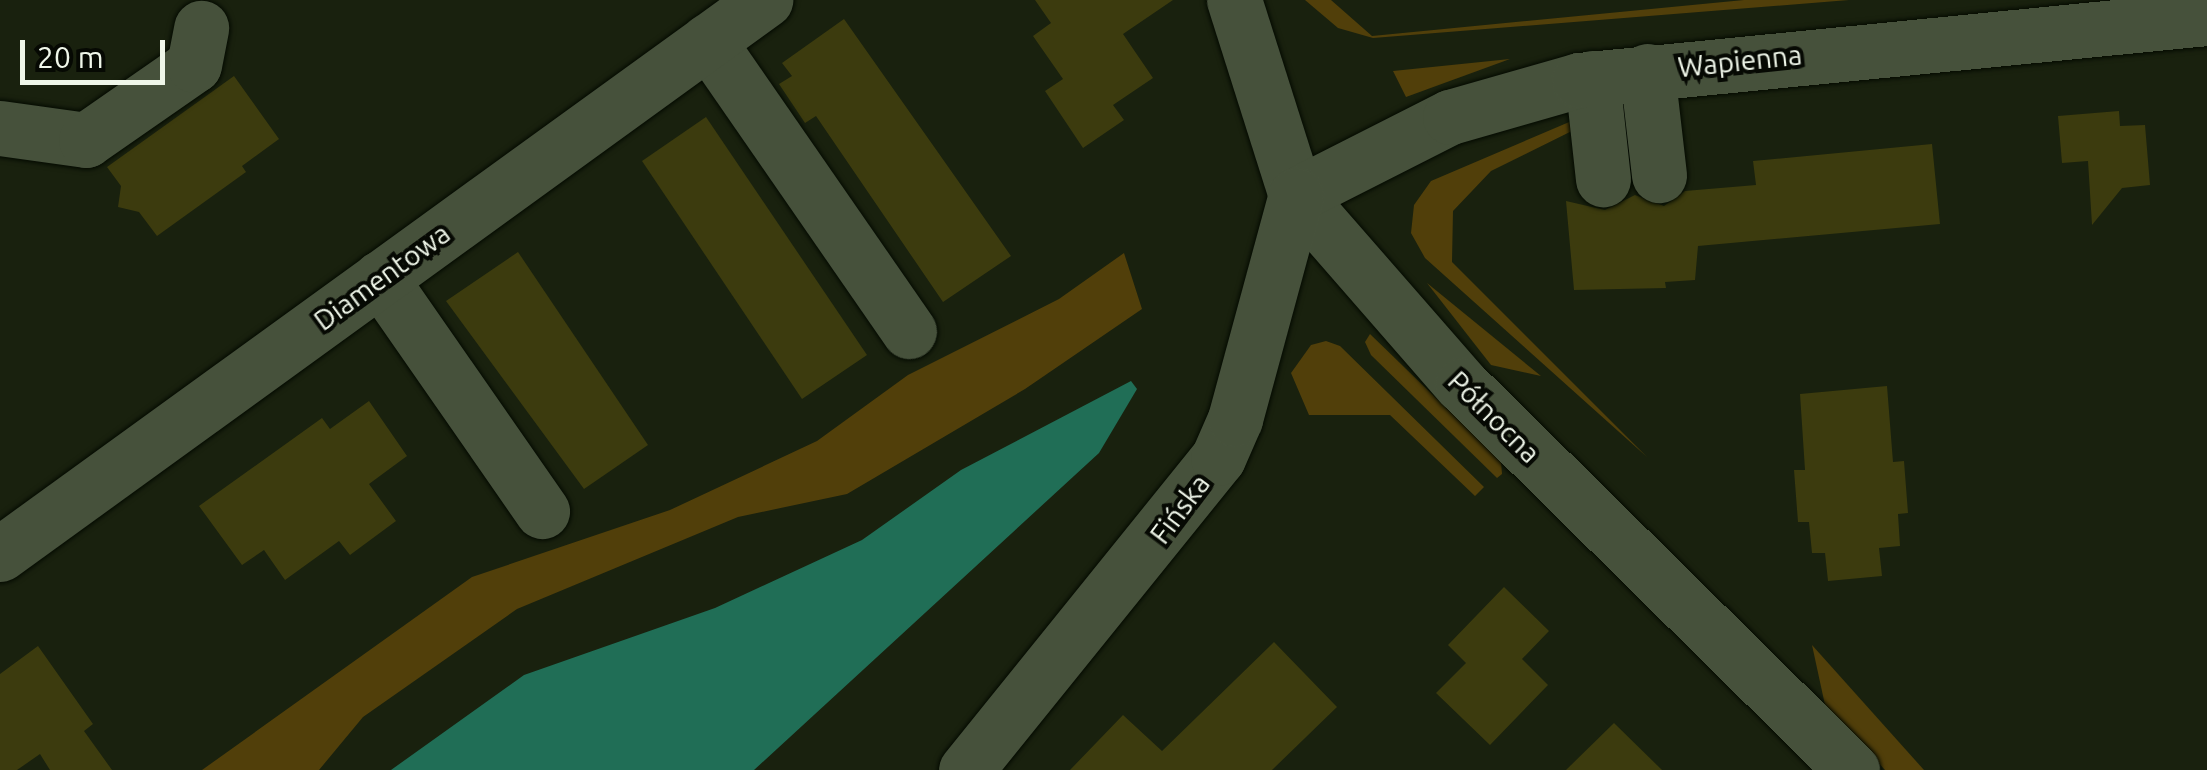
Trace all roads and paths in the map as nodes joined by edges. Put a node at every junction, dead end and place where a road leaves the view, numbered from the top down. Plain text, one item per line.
1 (765, 0) edge
2 (1234, 0) edge
3 (2207, 18) edge
4 (202, 28) dead end
5 (708, 41) junction
6 (1646, 71) junction
7 (1592, 78) junction
8 (0, 128) edge
9 (1659, 176) dead end
10 (1603, 179) dead end
11 (1296, 195) junction
12 (380, 278) junction
13 (909, 331) dead end
14 (542, 510) dead end
15 (0, 554) edge
16 (966, 770) edge
17 (1852, 770) edge

1 - 5 street, Diamentowa
2 - 11 street, Północna
3 - 6 street, Wapienna
4 - 8 street
5 - 12 street, Diamentowa
5 - 13 street
6 - 7 street, Wapienna
6 - 9 street
7 - 10 street
7 - 11 street, Wapienna
11 - 16 street, Fińska
11 - 17 street, Północna
12 - 14 street
12 - 15 street, Diamentowa

